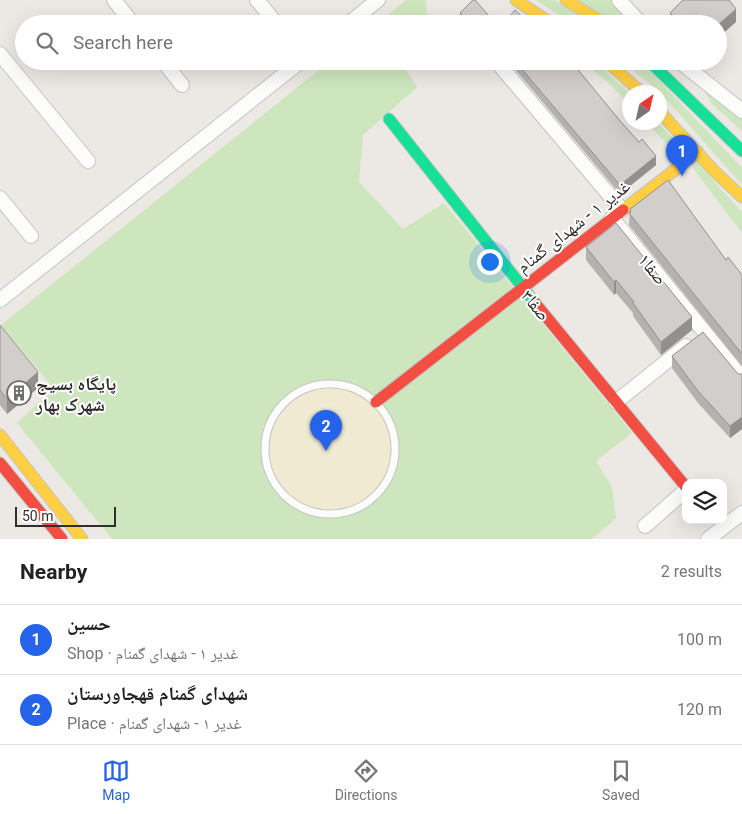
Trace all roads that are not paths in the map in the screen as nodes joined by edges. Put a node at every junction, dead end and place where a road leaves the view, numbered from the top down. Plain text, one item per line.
1 (114, 0) edge
2 (257, 0) edge
3 (378, 0) edge
4 (516, 0) edge
5 (566, 0) edge
6 (621, 2) edge
7 (126, 15) edge
8 (269, 15) edge
9 (359, 15) edge
10 (538, 15) edge
11 (590, 15) edge
12 (633, 15) edge
13 (0, 54) edge
14 (170, 70) edge
15 (290, 70) edge
16 (503, 70) edge
17 (616, 70) edge
18 (658, 70) edge
19 (682, 70) edge
20 (689, 70) edge
21 (182, 85) dead end
22 (633, 85) edge
23 (688, 98) junction
24 (742, 111) edge
25 (389, 119) dead end
26 (667, 119) edge
27 (742, 151) edge
28 (698, 152) junction
29 (88, 162) dead end
30 (742, 197) edge
31 (0, 198) edge
32 (617, 214) junction
33 (31, 236) dead end
34 (522, 287) junction
35 (0, 300) edge
36 (699, 335) junction
37 (742, 378) edge
38 (376, 402) junction
39 (616, 402) junction
40 (0, 436) edge
41 (0, 463) edge
42 (682, 484) edge
43 (682, 493) edge
44 (742, 513) edge
45 (717, 525) edge
46 (645, 526) dead end
47 (62, 539) edge
48 (82, 539) edge
49 (708, 539) edge

1 - 7 street
2 - 8 street
3 - 9 street
4 - 10 street
5 - 11 street
6 - 12 street
13 - 29 street
14 - 21 street
15 - 35 street
16 - 32 street, صفا۱
17 - 22 street
18 - 23 street
19 - 23 street
20 - 24 street
23 - 27 street
25 - 34 street, صفا۳
26 - 28 street
28 - 30 street
28 - 32 street, غدیر ۱ - شهدای گمنام
31 - 33 street
32 - 34 street, غدیر ۱ - شهدای گمنام
32 - 36 street, صفا۱
34 - 38 street, غدیر ۱ - شهدای گمنام
34 - 39 street, صفا۳
36 - 37 street, صفا۱
36 - 39 street
38 - 38 lane
39 - 42 street, صفا۳
40 - 48 street
41 - 47 street
43 - 46 street
44 - 45 street
45 - 49 street

